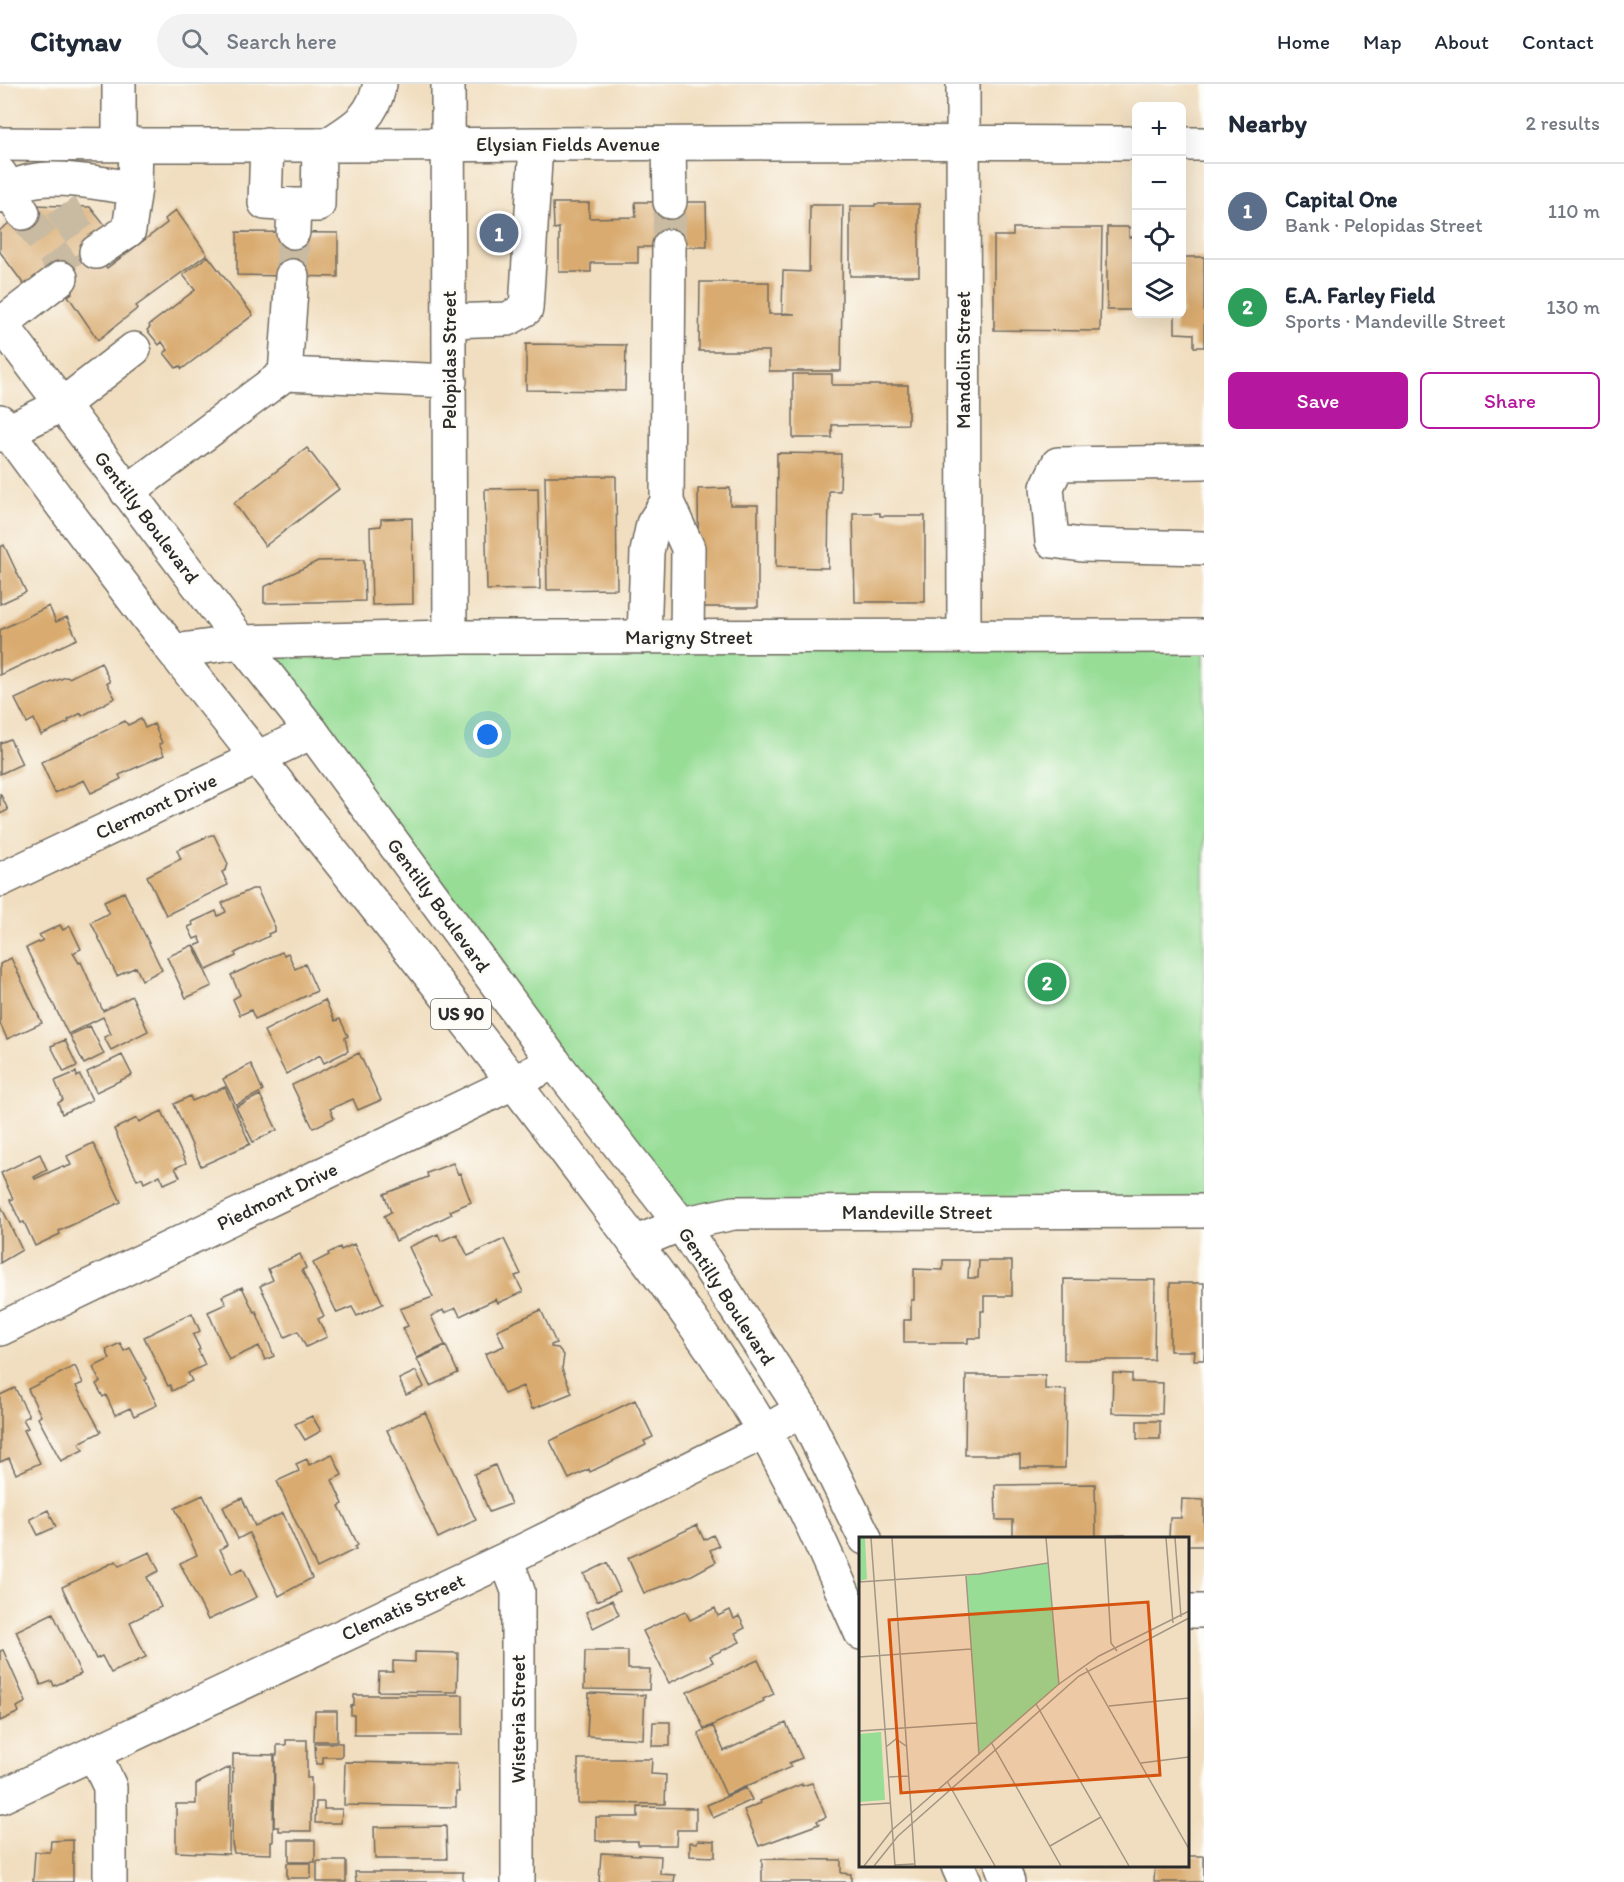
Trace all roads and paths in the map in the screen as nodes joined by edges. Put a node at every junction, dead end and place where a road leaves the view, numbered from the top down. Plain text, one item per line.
1 (119, 84) edge
2 (380, 84) edge
3 (448, 84) edge
4 (963, 84) edge
5 (963, 142) junction
6 (1132, 143) edge
7 (13, 144) edge
8 (127, 144) junction
9 (267, 144) junction
10 (669, 144) junction
11 (1186, 144) edge
12 (1204, 144) edge
13 (323, 145) junction
14 (448, 145) junction
15 (536, 145) junction
16 (46, 178) junction
17 (135, 188) junction
18 (8, 193) edge
19 (670, 202) tunnel mouth
20 (62, 206) tunnel mouth
21 (669, 246) tunnel mouth
22 (96, 252) dead end
23 (291, 276) tunnel mouth
24 (61, 278) dead end
25 (449, 321) junction
26 (1, 323) edge
27 (134, 349) dead end
28 (285, 374) junction
29 (450, 381) junction
30 (62, 405) junction
31 (2, 429) edge
32 (1204, 462) edge
33 (127, 492) junction
34 (667, 502) junction
35 (1204, 548) edge
36 (1204, 636) edge
37 (450, 637) junction
38 (644, 637) junction
39 (687, 637) junction
40 (964, 637) junction
41 (241, 642) junction
42 (174, 651) junction
43 (312, 732) junction
44 (258, 758) junction
45 (0, 880) edge
46 (554, 1062) junction
47 (515, 1082) junction
48 (1204, 1211) edge
49 (681, 1224) junction
50 (635, 1243) junction
51 (0, 1329) edge
52 (802, 1410) junction
53 (764, 1432) junction
54 (864, 1537) edge
55 (506, 1559) junction
56 (859, 1628) edge
57 (94, 1753) junction
58 (0, 1797) edge
59 (958, 1867) edge
60 (1002, 1867) edge
61 (110, 1882) edge
62 (518, 1882) edge
63 (965, 1882) edge
64 (1008, 1882) edge

1 - 8 street
2 - 13 street
3 - 14 street, Pelopidas Street
4 - 5 street, Mandolin Street
5 - 6 street, Elysian Fields Avenue
5 - 10 street, Elysian Fields Avenue
5 - 40 street, Mandolin Street
7 - 8 street, Elysian Fields Avenue
7 - 16 street
8 - 9 street, Elysian Fields Avenue
8 - 17 street
9 - 13 street, Elysian Fields Avenue
9 - 13 street
10 - 15 street, Elysian Fields Avenue
10 - 19 street
11 - 12 street
13 - 14 street, Elysian Fields Avenue
14 - 15 street, Elysian Fields Avenue
14 - 25 street, Pelopidas Street
15 - 25 street
16 - 17 street
16 - 18 street
16 - 20 street
17 - 22 street
21 - 34 street
23 - 28 street
24 - 26 street
25 - 29 street, Pelopidas Street
26 - 30 street, Gentilly Boulevard / US 90
27 - 30 street
28 - 29 street
28 - 33 street
29 - 37 street, Pelopidas Street
30 - 31 street
30 - 33 street, Gentilly Boulevard / US 90
31 - 42 street, Gentilly Boulevard / US 90
32 - 35 street
33 - 41 street, Gentilly Boulevard / US 90
34 - 38 street
34 - 39 street
36 - 40 street, Marigny Street
37 - 38 street, Marigny Street
37 - 41 street, Marigny Street
38 - 39 street, Marigny Street
39 - 40 street, Marigny Street
41 - 42 street, Marigny Street
41 - 43 street, Gentilly Boulevard / US 90
42 - 44 street, Gentilly Boulevard / US 90
43 - 44 street, Clermont Drive
43 - 46 street, Gentilly Boulevard / US 90
44 - 45 street, Clermont Drive
44 - 47 street, Gentilly Boulevard / US 90
46 - 47 street, Piedmont Drive
46 - 49 street, Gentilly Boulevard / US 90
47 - 50 street, Gentilly Boulevard / US 90
47 - 51 street, Piedmont Drive
48 - 49 street, Mandeville Street
49 - 50 street, Mandeville Street
49 - 52 street, Gentilly Boulevard / US 90
50 - 53 street, Gentilly Boulevard / US 90
52 - 53 street, Clematis Street
52 - 54 street, Gentilly Boulevard / US 90
53 - 55 street, Clematis Street
53 - 56 street, Gentilly Boulevard / US 90
55 - 57 street, Clematis Street
55 - 62 street, Wisteria Street
57 - 58 street, Clematis Street
57 - 61 street
59 - 63 street
60 - 64 street

